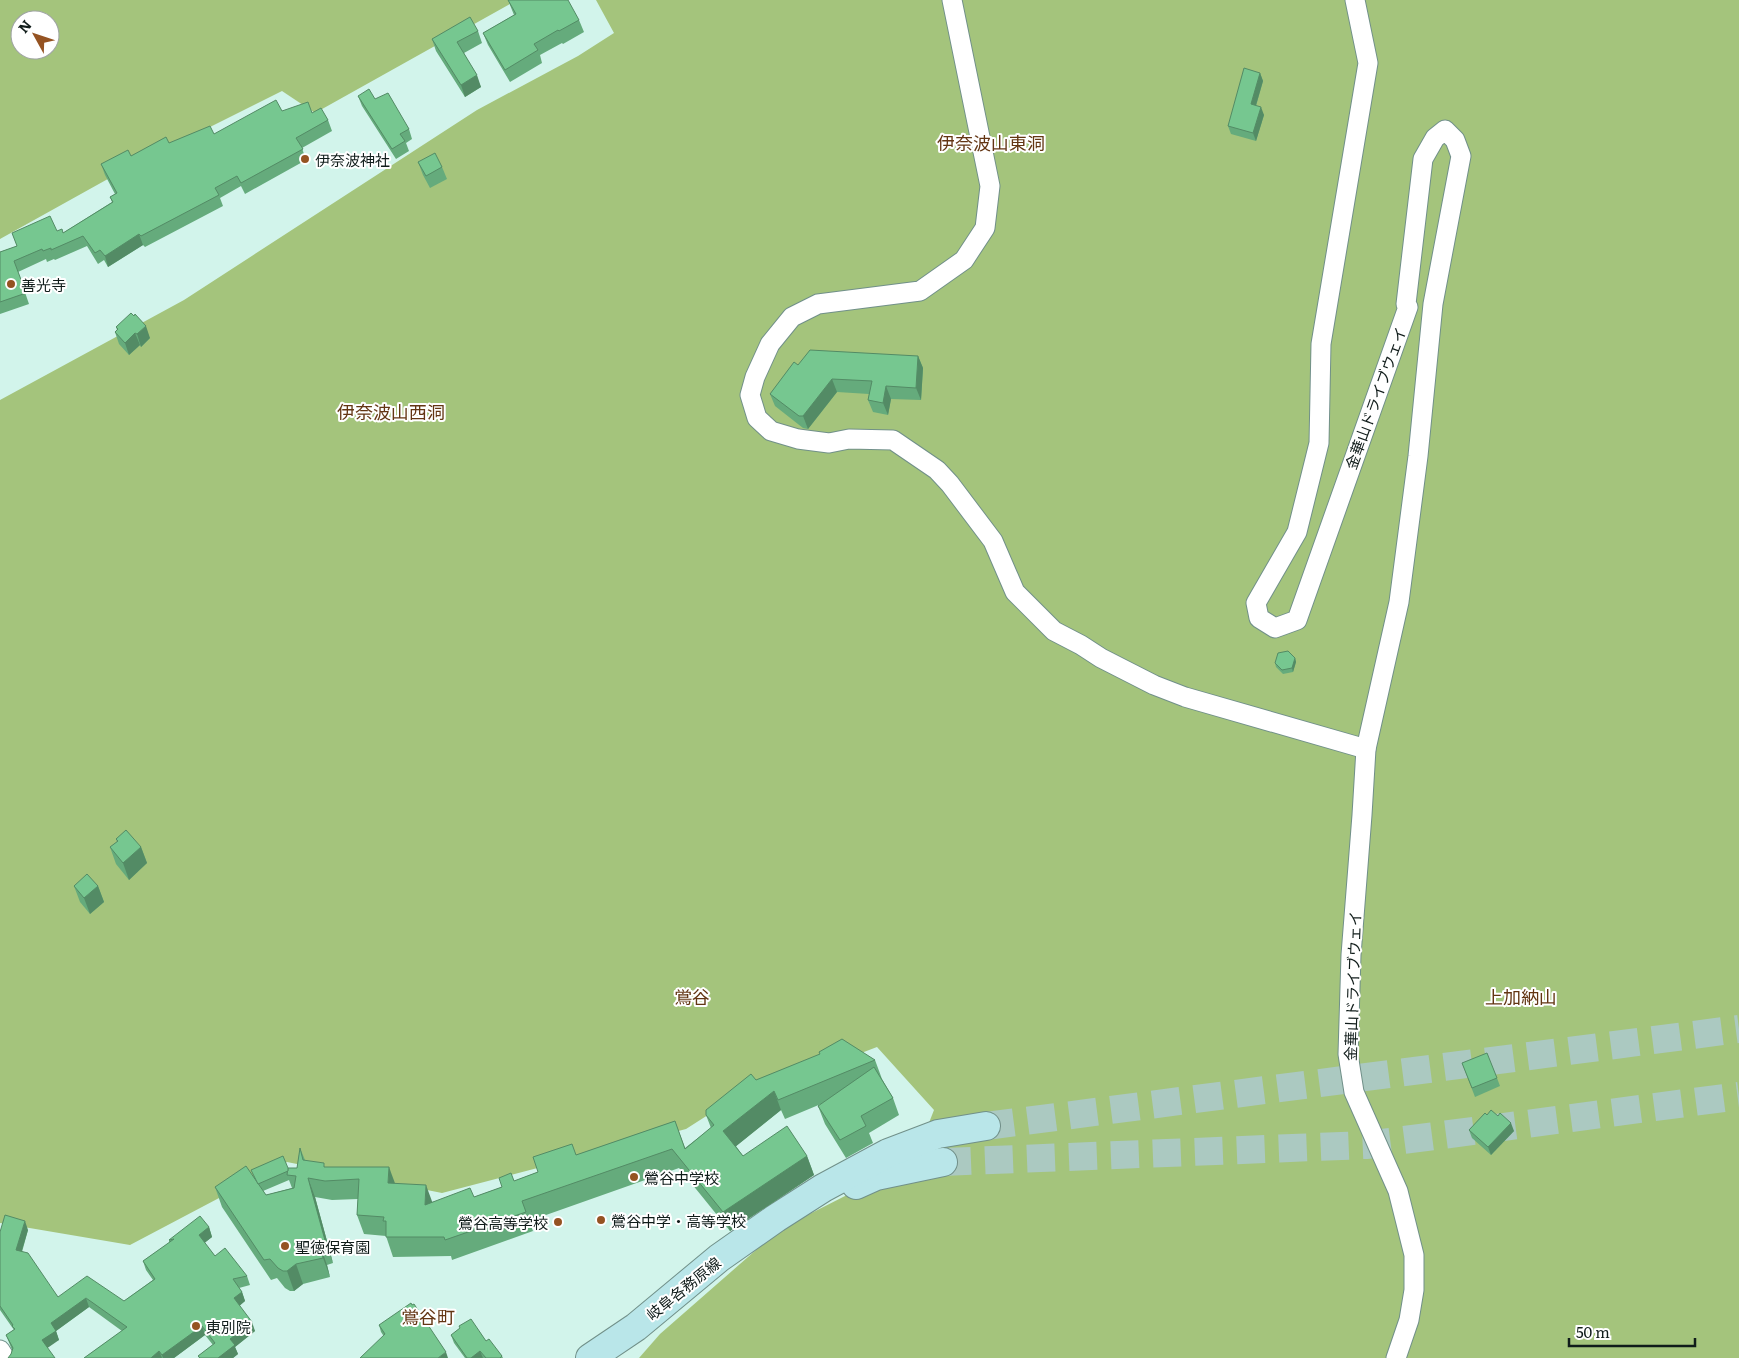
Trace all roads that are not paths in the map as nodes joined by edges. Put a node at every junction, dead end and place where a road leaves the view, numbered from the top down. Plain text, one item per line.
1 (952, 0) edge
2 (1356, 0) edge
3 (1366, 749) junction
4 (986, 1126) tunnel mouth
5 (943, 1162) tunnel mouth
6 (776, 1218) junction
7 (0, 1350) edge
8 (5, 1358) edge
9 (590, 1358) edge
10 (1396, 1358) edge

1 - 3 street
2 - 3 street, 金華山ドライブウェイ
3 - 10 street, 金華山ドライブウェイ
4 - 6 main road, 岐阜各務原線
5 - 6 main road, 岐阜各務原線
6 - 9 main road, 岐阜各務原線
7 - 8 street

